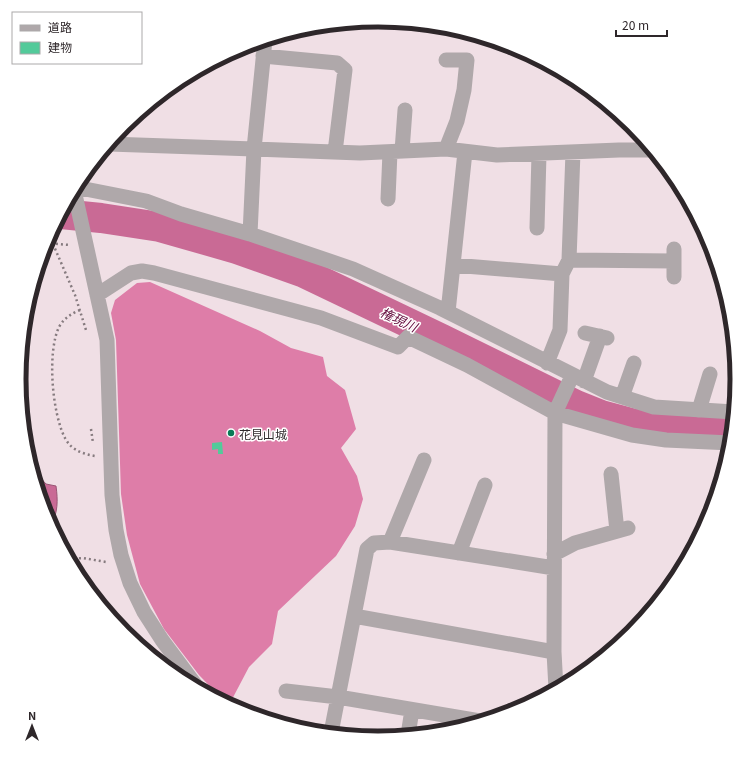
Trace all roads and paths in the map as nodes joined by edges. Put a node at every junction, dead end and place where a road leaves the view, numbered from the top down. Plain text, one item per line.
1 (264, 46) edge
2 (263, 56) junction
3 (446, 60) dead end
4 (404, 110) dead end
5 (116, 144) edge
6 (254, 149) junction
7 (446, 149) junction
8 (645, 150) edge
9 (396, 151) junction
10 (335, 152) junction
11 (465, 152) junction
12 (573, 152) junction
13 (539, 154) junction
14 (82, 188) edge
15 (76, 198) edge
16 (388, 199) dead end
17 (537, 228) dead end
18 (250, 234) junction
19 (54, 244) joint
20 (86, 247) junction
21 (569, 260) junction
22 (453, 265) junction
23 (562, 274) junction
24 (674, 278) dead end
25 (97, 295) junction
26 (80, 310) junction
27 (448, 312) junction
28 (86, 330) dead end
29 (585, 333) dead end
30 (547, 363) junction
31 (634, 363) dead end
32 (710, 374) dead end
33 (575, 380) junction
34 (622, 397) junction
35 (556, 410) junction
36 (699, 410) junction
37 (728, 412) edge
38 (724, 443) edge
39 (95, 456) dead end
40 (424, 460) dead end
41 (611, 474) dead end
42 (485, 485) dead end
43 (390, 542) junction
44 (459, 553) junction
45 (75, 559) edge
46 (554, 561) junction
47 (110, 562) dead end
48 (354, 616) junction
49 (554, 652) junction
50 (189, 676) edge
51 (556, 683) edge
52 (286, 691) dead end
53 (338, 697) junction
54 (412, 710) junction
55 (466, 720) edge
56 (331, 728) edge
57 (409, 729) edge

1 - 2 street
2 - 6 street
2 - 10 street
3 - 7 street
4 - 9 street
5 - 6 street
6 - 10 street
6 - 18 street
7 - 9 street
7 - 11 street
8 - 12 street
9 - 10 street
9 - 16 street
11 - 13 street
11 - 22 street
12 - 13 street
12 - 21 street
13 - 17 street
14 - 18 street
15 - 20 street
18 - 27 street
19 - 20 path
19 - 26 path
20 - 25 street
21 - 23 street
21 - 24 street
22 - 23 street
22 - 27 street
23 - 30 street
25 - 35 street
25 - 50 street
26 - 28 path
26 - 39 path
27 - 30 street
29 - 33 street
30 - 33 street
31 - 34 street
32 - 36 street
33 - 34 street
33 - 35 street
34 - 36 street
35 - 38 street
35 - 46 street
36 - 37 street
40 - 43 street
41 - 46 street
42 - 44 street
43 - 44 street
43 - 48 street
44 - 46 street
45 - 47 path
46 - 49 street
48 - 49 street
48 - 53 street
49 - 51 street
52 - 53 street
53 - 54 street
53 - 56 street
54 - 55 street
54 - 57 street

